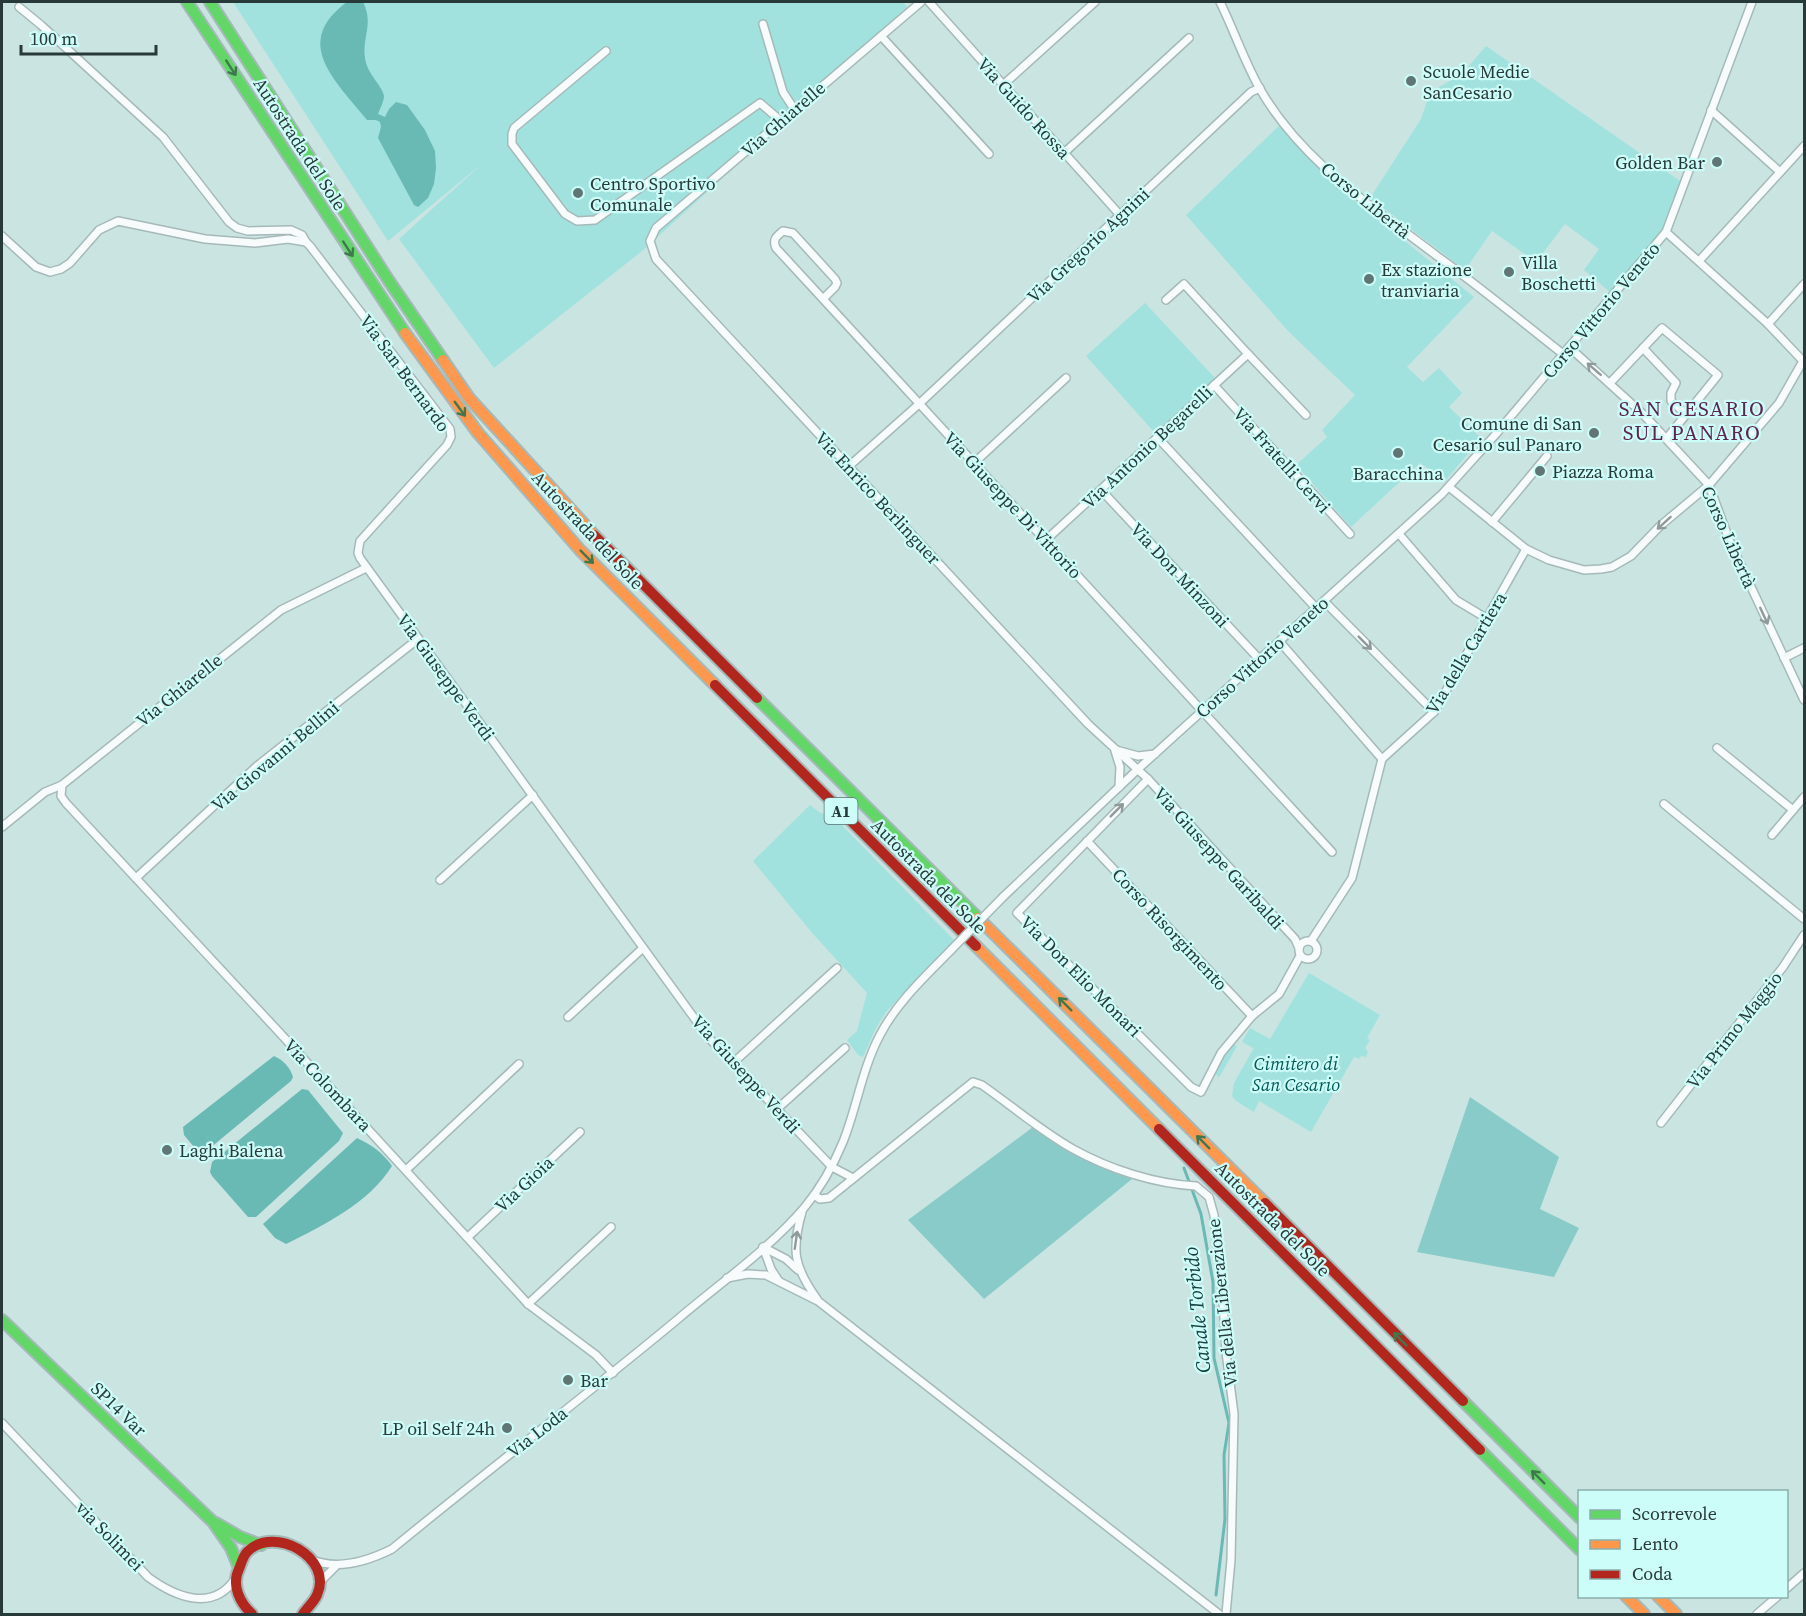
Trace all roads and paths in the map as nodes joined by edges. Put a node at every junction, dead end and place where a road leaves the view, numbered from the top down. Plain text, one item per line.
1 (187, 2) edge
2 (210, 2) edge
3 (921, 2) edge
4 (929, 2) edge
5 (1095, 2) edge
6 (1220, 2) edge
7 (1752, 2) edge
8 (19, 7) dead end
9 (763, 24) dead end
10 (881, 36) junction
11 (1189, 38) dead end
12 (606, 51) dead end
13 (1003, 85) junction
14 (1260, 88) junction
15 (794, 109) junction
16 (1711, 110) junction
17 (780, 121) junction
18 (1804, 146) edge
19 (1064, 153) junction
20 (988, 154) dead end
21 (1780, 172) junction
22 (1120, 215) junction
23 (1666, 232) junction
24 (2, 236) edge
25 (650, 241) joint
26 (306, 242) junction
27 (1700, 261) junction
28 (1804, 284) edge
29 (824, 299) junction
30 (1166, 300) dead end
31 (1768, 324) junction
32 (1569, 347) junction
33 (1643, 348) junction
34 (1248, 354) junction
35 (1563, 354) junction
36 (1804, 362) edge
37 (1066, 378) dead end
38 (1610, 383) junction
39 (1214, 385) junction
40 (920, 404) junction
41 (1686, 414) junction
42 (1306, 415) dead end
43 (1158, 438) junction
44 (1667, 438) junction
45 (1547, 456) dead end
46 (974, 464) junction
47 (848, 467) junction
48 (1709, 485) junction
49 (1449, 487) junction
50 (1101, 490) junction
51 (1492, 522) junction
52 (1350, 534) dead end
53 (1399, 534) junction
54 (1046, 540) junction
55 (1526, 549) junction
56 (360, 558) joint
57 (366, 568) junction
58 (1324, 601) junction
59 (1316, 608) junction
60 (1486, 618) dead end
61 (418, 639) junction
62 (1280, 642) junction
63 (1804, 648) edge
64 (1784, 658) junction
65 (1260, 660) junction
66 (1804, 700) edge
67 (1204, 711) junction
68 (1434, 712) junction
69 (1717, 748) dead end
70 (1114, 749) junction
71 (1156, 754) junction
72 (1382, 759) junction
73 (1137, 770) junction
74 (1148, 779) junction
75 (62, 784) junction
76 (1119, 787) junction
77 (532, 795) junction
78 (1804, 797) edge
79 (1664, 804) dead end
80 (1793, 810) junction
81 (2, 827) edge
82 (1772, 835) dead end
83 (1087, 841) junction
84 (1332, 852) dead end
85 (136, 878) junction
86 (441, 880) dead end
87 (1804, 919) edge
88 (1804, 935) edge
89 (1311, 941) junction
90 (643, 948) junction
91 (1299, 948) junction
92 (1300, 956) junction
93 (837, 968) dead end
94 (1252, 1016) junction
95 (568, 1017) dead end
96 (846, 1048) dead end
97 (732, 1063) junction
98 (519, 1064) dead end
99 (776, 1110) junction
100 (1661, 1123) dead end
101 (580, 1132) dead end
102 (832, 1167) junction
103 (406, 1170) junction
104 (853, 1178) junction
105 (814, 1195) junction
106 (803, 1209) junction
107 (611, 1227) dead end
108 (468, 1237) junction
109 (763, 1247) junction
110 (800, 1272) junction
111 (726, 1278) junction
112 (778, 1280) junction
113 (818, 1301) junction
114 (528, 1304) junction
115 (2, 1320) edge
116 (613, 1373) junction
117 (2, 1423) edge
118 (1578, 1516) edge
119 (213, 1522) junction
120 (261, 1545) junction
121 (1578, 1548) edge
122 (312, 1560) junction
123 (337, 1565) junction
124 (238, 1573) junction
125 (1804, 1573) edge
126 (319, 1584) junction
127 (1788, 1587) edge
128 (1628, 1598) edge
129 (1660, 1598) edge
130 (1776, 1598) edge
131 (252, 1614) edge
132 (303, 1614) edge
133 (1219, 1614) edge
134 (1226, 1614) edge
135 (1644, 1614) edge
136 (1676, 1614) edge
137 (1757, 1614) edge

1 -> 121 main road, Autostrada del Sole / A1
118 -> 2 main road, Autostrada del Sole / A1
3 - 10 street, Via Ghiarelle
4 - 13 street, Via Guido Rossa
5 - 13 street
6 - 14 street, Corso Libertà
7 - 16 street, Corso Vittorio Veneto
8 - 26 street, Via San Bernardo
9 - 15 street
10 - 15 street, Via Ghiarelle
10 - 20 street
11 - 19 street
12 - 17 street
13 - 19 street, Via Guido Rossa
14 - 22 street, Via Gregorio Agnini
14 - 35 street, Corso Libertà
15 - 17 street, Via Ghiarelle
16 - 21 street
16 - 23 street, Corso Vittorio Veneto
17 - 25 street, Via Ghiarelle
18 - 21 street
19 - 22 street, Via Guido Rossa
21 - 27 street
22 - 40 street, Via Gregorio Agnini
23 - 27 street
23 - 32 street, Corso Vittorio Veneto
24 - 26 street
25 - 47 street, Via Enrico Berlinguer
26 - 56 street, Via San Bernardo
27 - 31 street
28 - 31 street
29 - 29 street, Via Giuseppe Di Vittorio
29 - 40 street, Via Giuseppe Di Vittorio
30 - 34 street
31 - 36 street
32 - 35 street, Corso Vittorio Veneto
38 -> 32 street, Corso Libertà
33 - 38 street
33 - 41 street
33 - 41 street
34 - 39 street, Via Antonio Begarelli
34 - 42 street
35 - 49 street, Corso Vittorio Veneto
36 - 48 street
37 - 46 street
38 - 44 street, Corso Libertà
39 - 43 street, Via Antonio Begarelli
39 - 52 street, Via Fratelli Cervi
40 - 46 street, Via Giuseppe Di Vittorio
40 - 47 street, Via Gregorio Agnini
41 - 44 street
43 - 50 street, Via Antonio Begarelli
43 - 59 street
44 - 48 street, Corso Libertà
45 - 51 street
46 - 54 street, Via Giuseppe Di Vittorio
47 - 70 street, Via Enrico Berlinguer
48 -> 55 street
48 -> 64 street, Corso Libertà
49 - 51 street
49 - 53 street, Corso Vittorio Veneto
50 - 54 street, Via Antonio Begarelli
50 - 65 street, Via Don Minzoni
51 - 55 street
53 - 58 street, Corso Vittorio Veneto
53 - 60 street
54 - 67 street, Via Giuseppe Di Vittorio
55 - 68 street, Via della Cartiera
56 - 57 street, Via Giuseppe Verdi
57 - 61 street, Via Giuseppe Verdi
57 - 75 street, Via Ghiarelle
58 - 59 street, Corso Vittorio Veneto
58 -> 68 street
59 - 62 street, Corso Vittorio Veneto
61 - 77 street, Via Giuseppe Verdi
61 - 85 street, Via Giovanni Bellini
62 - 65 street, Corso Vittorio Veneto
62 - 72 street
63 - 64 street
64 - 66 street, Corso Libertà
65 - 67 street, Corso Vittorio Veneto
67 - 71 street, Corso Vittorio Veneto
67 - 84 street, Via Giuseppe Di Vittorio
68 - 72 street, Via della Cartiera
69 - 80 street
70 - 71 street
70 - 73 street, Via Enrico Berlinguer
70 - 76 street
71 - 73 street, Corso Vittorio Veneto
72 - 89 street
73 - 74 street, Via Giuseppe Garibaldi
73 - 76 street, Corso Vittorio Veneto
83 -> 74 street, Via Don Elio Monari
74 - 91 street, Via Giuseppe Garibaldi
75 - 81 street, Via Ghiarelle
75 - 85 street, Via Colombara
76 - 102 street, Corso Vittorio Veneto, bridge
77 - 86 street
77 - 90 street, Via Giuseppe Verdi
78 - 80 street
79 - 87 street
80 - 82 street
83 - 94 street, Corso Risorgimento
83 - 94 street, Via Don Elio Monari
85 - 103 street, Via Colombara
88 - 100 street, Via Primo Maggio
89 - 91 street
89 - 92 street
90 - 95 street
90 - 97 street, Via Giuseppe Verdi
91 - 92 street
92 - 94 street
93 - 97 street
96 - 99 street
97 - 99 street, Via Giuseppe Verdi
98 - 103 street
99 - 102 street, Via Giuseppe Verdi
101 - 108 street, Via Gioia
102 - 104 street
102 - 105 street, Corso Vittorio Veneto
103 - 108 street, Via Colombara
104 - 105 street, Via della Liberazione
104 - 134 street, Via della Liberazione
105 - 106 street, Corso Vittorio Veneto
106 - 109 street, Corso Vittorio Veneto
110 -> 106 street
107 - 114 street
108 - 114 street, Via Colombara
109 - 110 street
109 - 111 street, Corso Vittorio Veneto
109 - 112 street
110 - 113 street
111 - 112 street
111 - 116 street, Via Loda
112 - 113 street
113 - 133 street
114 - 116 street, Via Colombara
115 - 119 main road, SP14 Var
116 - 123 street, Via Loda
117 - 124 street, via Solimei
119 - 120 main road
119 - 124 main road
120 - 122 main road
120 - 124 main road
122 - 123 street, Via Loda
122 - 126 main road
123 - 126 street
124 - 131 main road
125 - 127 street
126 - 132 main road
128 - 135 main road
129 - 136 main road
130 - 137 street

